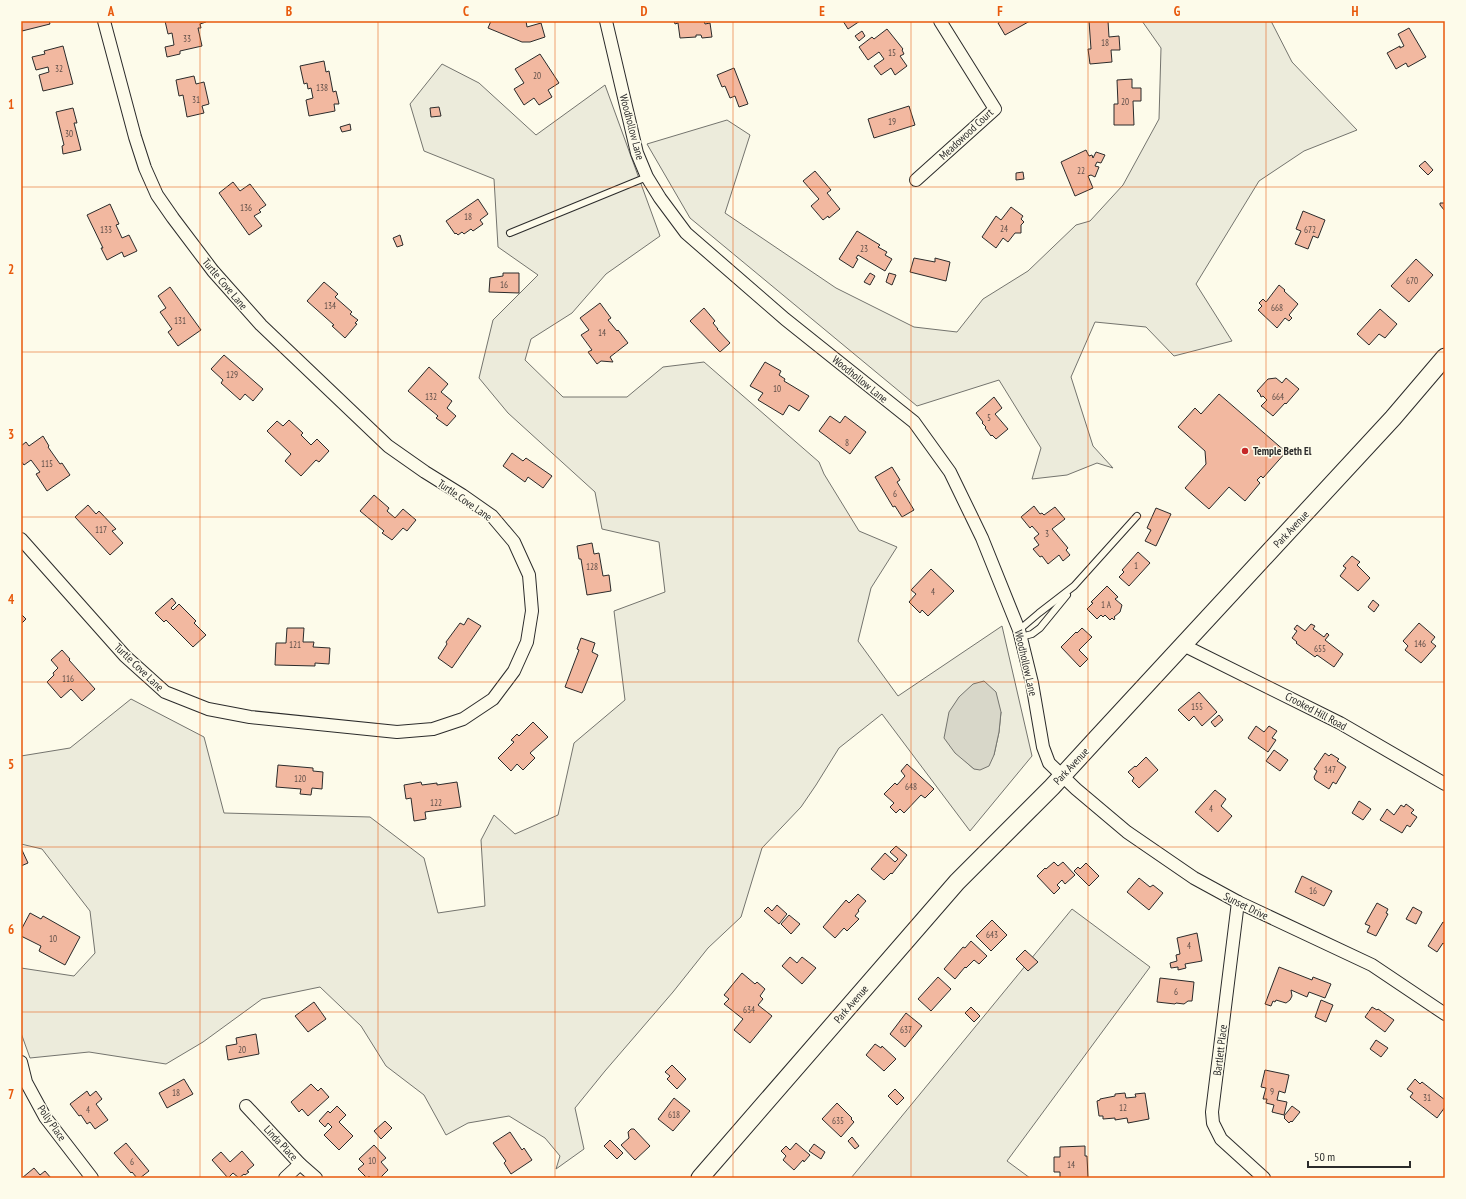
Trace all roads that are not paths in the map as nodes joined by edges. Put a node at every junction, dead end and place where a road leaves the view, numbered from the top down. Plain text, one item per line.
1 (104, 21) edge
2 (606, 21) edge
3 (940, 21) edge
4 (647, 177) junction
5 (916, 180) dead end
6 (510, 233) dead end
7 (1445, 358) edge
8 (1136, 516) dead end
9 (21, 539) edge
10 (1074, 586) junction
11 (1020, 633) junction
12 (1184, 644) junction
13 (1062, 775) junction
14 (1445, 784) edge
15 (1238, 902) junction
16 (1445, 1014) edge
17 (21, 1062) edge
18 (246, 1106) dead end
19 (300, 1164) junction
20 (92, 1178) edge
21 (284, 1178) edge
22 (316, 1178) edge
23 (700, 1178) edge
24 (1264, 1178) edge

1 - 9 street, Turtle Cove Lane
2 - 4 street, Woodhollow Lane
3 - 5 street, Meadowood Court
4 - 6 lane
4 - 11 street, Woodhollow Lane
7 - 12 main road, Park Avenue
8 - 10 lane
10 - 11 lane
10 - 11 lane
11 - 13 street, Woodhollow Lane
12 - 13 main road, Park Avenue
12 - 14 street, Crooked Hill Road
13 - 15 street, Sunset Drive
13 - 23 main road, Park Avenue
15 - 16 street, Sunset Drive
15 - 24 street, Bartlett Place
17 - 20 street, Polly Place
18 - 19 street, Linda Place
19 - 21 street
19 - 22 street, Linda Place

